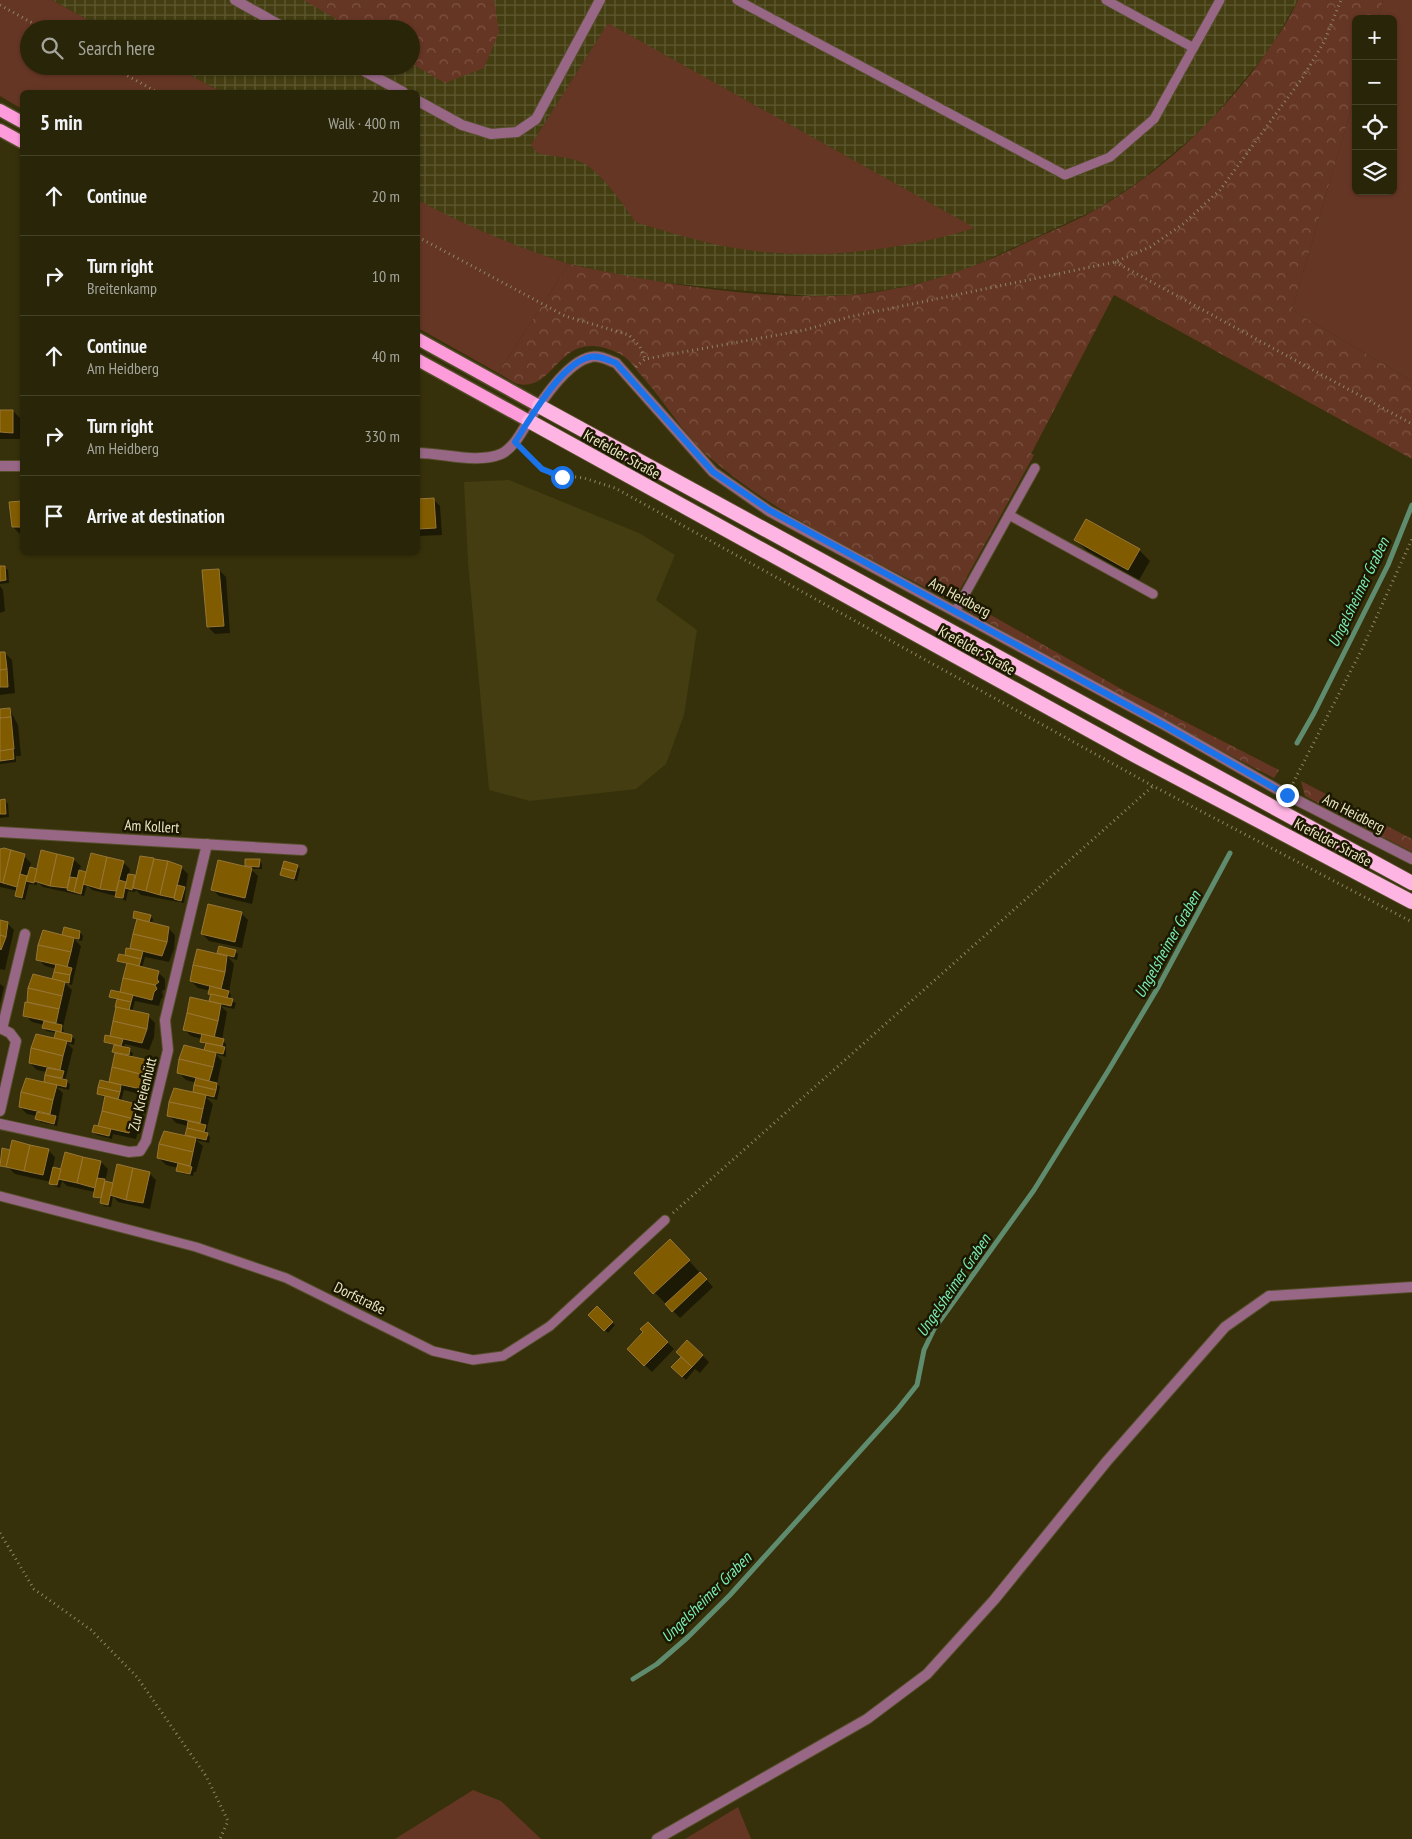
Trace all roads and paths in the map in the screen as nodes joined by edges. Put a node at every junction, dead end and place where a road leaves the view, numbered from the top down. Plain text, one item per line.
1 (235, 0) edge
2 (600, 0) edge
3 (737, 0) edge
4 (1106, 0) edge
5 (1220, 0) edge
6 (1341, 0) edge
7 (0, 5) edge
8 (27, 20) edge
9 (271, 20) edge
10 (1192, 47) junction
11 (126, 75) edge
12 (372, 75) edge
13 (153, 90) edge
14 (399, 90) edge
15 (420, 101) edge
16 (0, 110) edge
17 (20, 121) edge
18 (0, 130) edge
19 (20, 141) edge
20 (420, 238) edge
21 (1115, 262) junction
22 (420, 341) edge
23 (420, 361) edge
24 (539, 406) junction
25 (529, 421) junction
26 (1412, 424) edge
27 (515, 442) junction
28 (420, 454) edge
29 (0, 466) edge
30 (20, 466) edge
31 (1035, 468) dead end
32 (1009, 515) junction
33 (1412, 539) edge
34 (1153, 594) dead end
35 (955, 612) junction
36 (1153, 786) junction
37 (1287, 795) junction
38 (0, 832) edge
39 (207, 844) junction
40 (302, 850) dead end
41 (1412, 859) edge
42 (1412, 883) edge
43 (1412, 902) edge
44 (1412, 922) edge
45 (25, 934) dead end
46 (1, 1028) edge
47 (0, 1111) edge
48 (0, 1124) edge
49 (0, 1196) edge
50 (665, 1220) joint
51 (1412, 1286) edge
52 (0, 1533) edge
53 (220, 1839) edge
54 (657, 1839) edge

1 - 9 street
2 - 15 street
3 - 10 lane
4 - 10 lane
5 - 10 lane
6 - 21 path
7 - 8 path
11 - 13 path
12 - 14 street
16 - 17 main road
18 - 19 main road
20 - 21 path
21 - 26 path
22 - 24 main road, Krefelder Straße
23 - 25 main road, Krefelder Straße
24 - 25 street
24 - 35 street, Am Heidberg
24 - 42 highway, Krefelder Straße
25 - 27 street
25 - 43 highway, Krefelder Straße
27 - 28 street
27 - 36 path
29 - 30 street
31 - 32 lane
32 - 34 lane
32 - 35 lane
33 - 37 path
35 - 37 street, Am Heidberg
36 - 44 path
36 - 50 path
37 - 41 street, Am Heidberg
38 - 39 street, Am Kollert
39 - 40 street, Am Kollert
39 - 48 street, Zur Kreienhütt
45 - 46 street
46 - 47 street
49 - 50 lane, Dorfstraße
51 - 54 street
52 - 53 path

